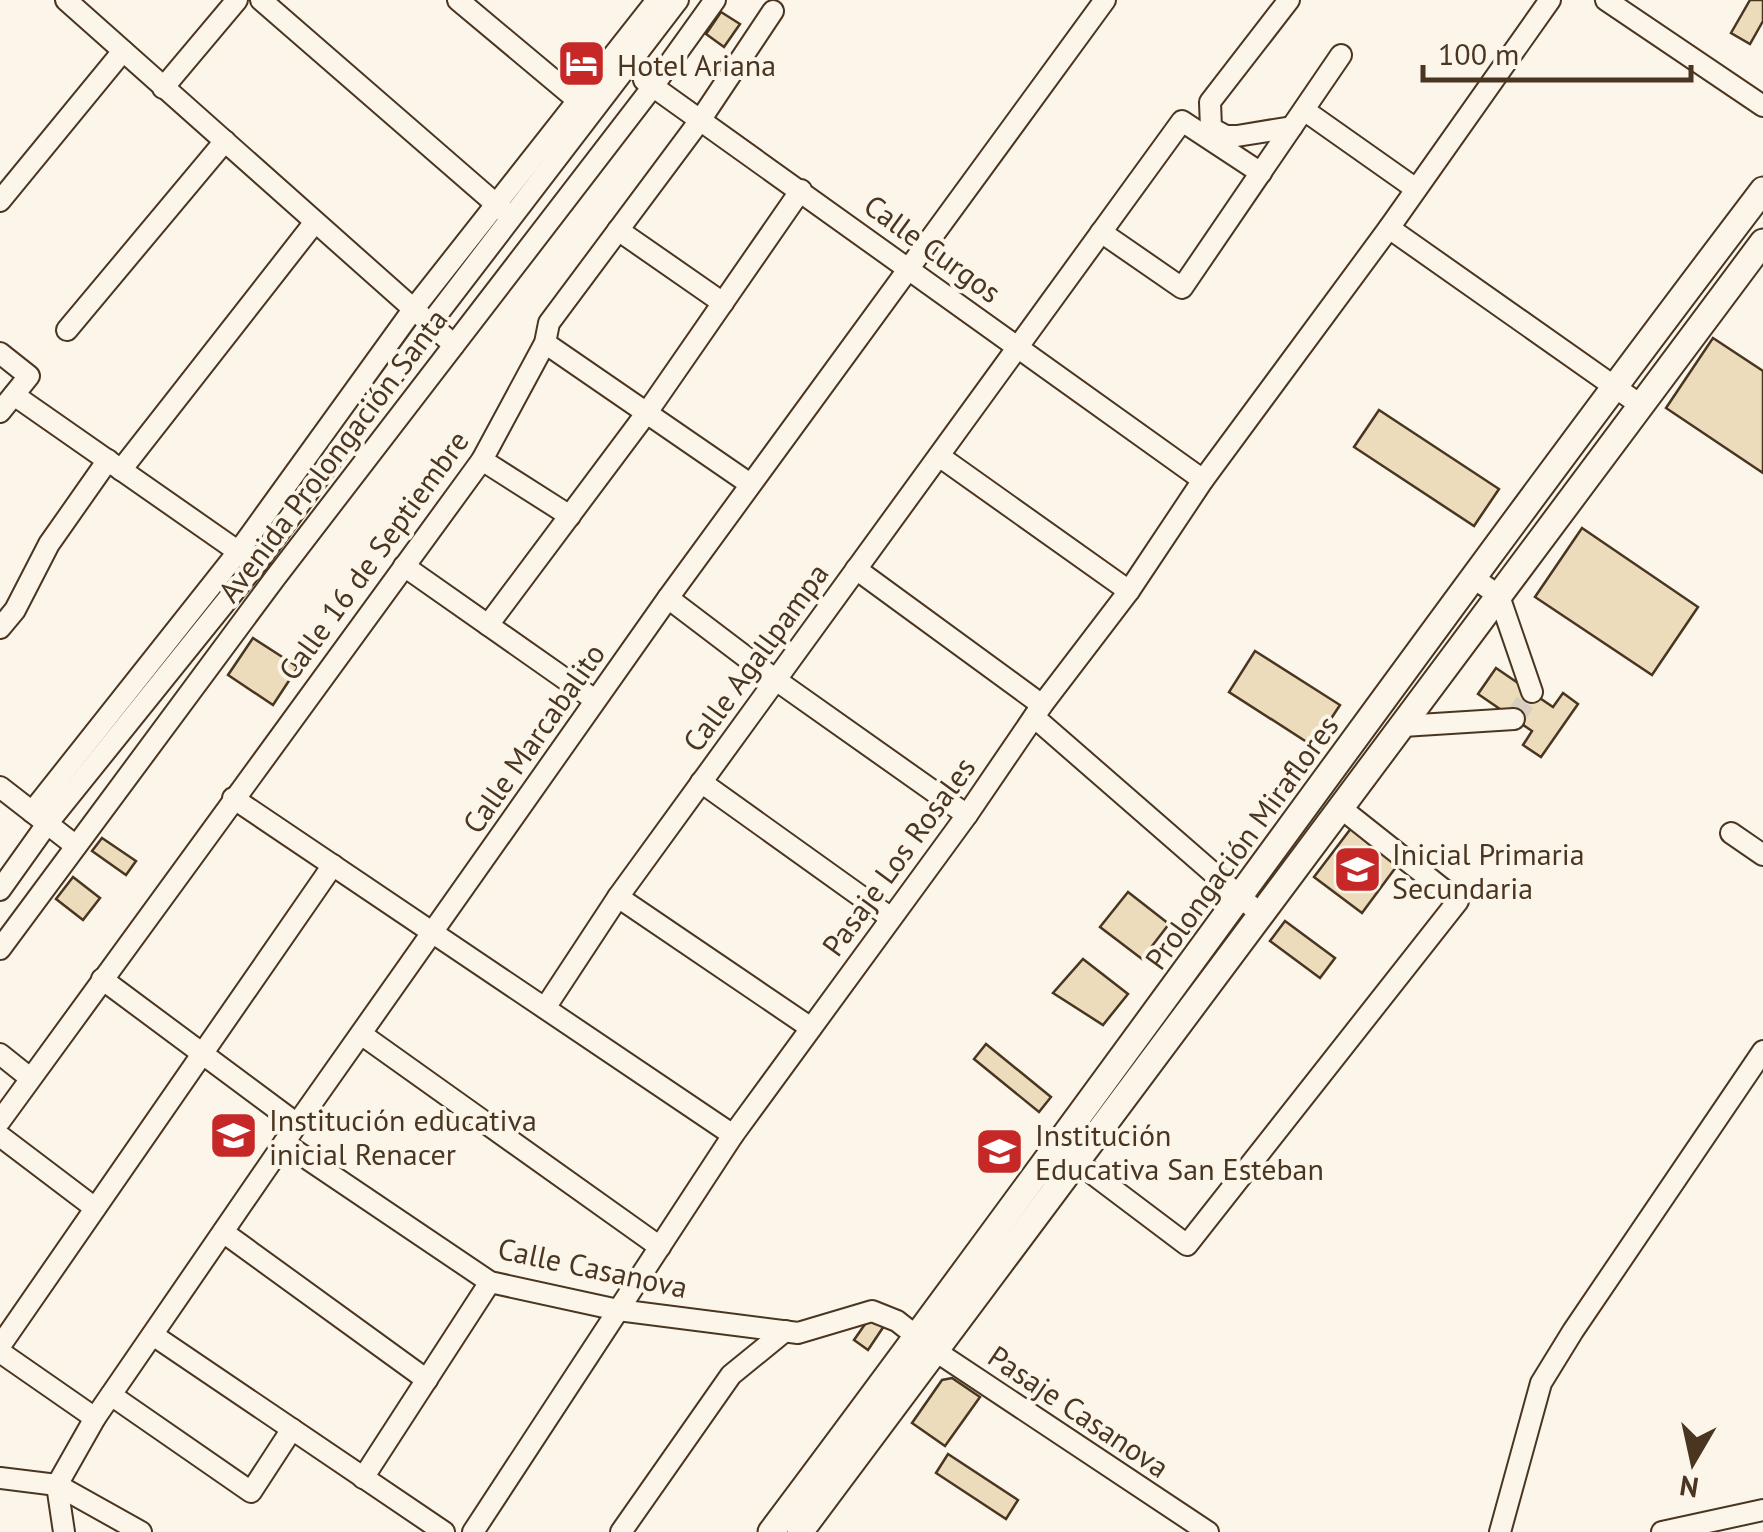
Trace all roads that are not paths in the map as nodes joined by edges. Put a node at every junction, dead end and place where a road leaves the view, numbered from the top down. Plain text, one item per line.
1 (66, 0) edge
2 (237, 0) edge
3 (260, 0) edge
4 (458, 0) edge
5 (657, 0) edge
6 (678, 0) edge
7 (714, 0) edge
8 (1105, 0) edge
9 (1289, 0) edge
10 (1550, 0) edge
11 (1606, 0) edge
12 (773, 12) dead end
13 (123, 51) junction
14 (1341, 55) dead end
15 (626, 70) junction
16 (654, 86) junction
17 (163, 88) junction
18 (1763, 106) edge
19 (586, 108) junction
20 (701, 118) junction
21 (1298, 119) junction
22 (225, 142) junction
23 (1261, 173) junction
24 (1416, 189) junction
25 (801, 190) junction
26 (1763, 190) edge
27 (0, 201) edge
28 (505, 212) junction
29 (315, 222) junction
30 (1389, 228) junction
31 (618, 230) junction
32 (1102, 232) junction
33 (1763, 242) edge
34 (908, 266) junction
35 (723, 303) junction
36 (412, 311) junction
37 (430, 324) junction
38 (67, 330) dead end
39 (545, 343) junction
40 (454, 345) junction
41 (1018, 346) junction
42 (0, 354) edge
43 (1614, 386) junction
44 (14, 395) junction
45 (1639, 404) junction
46 (0, 412) edge
47 (648, 412) junction
48 (939, 456) junction
49 (482, 460) junction
50 (114, 465) junction
51 (1203, 480) junction
52 (750, 484) junction
53 (570, 516) junction
54 (238, 552) junction
55 (256, 564) junction
56 (404, 566) junction
57 (856, 569) junction
58 (275, 578) junction
59 (1474, 578) junction
60 (1129, 591) junction
61 (1499, 596) junction
62 (668, 598) junction
63 (488, 625) junction
64 (0, 628) edge
65 (776, 680) junction
66 (1532, 692) dead end
67 (596, 700) junction
68 (1038, 711) junction
69 (1514, 719) dead end
70 (1403, 726) junction
71 (701, 782) junction
72 (0, 787) edge
73 (233, 798) junction
74 (1342, 810) junction
75 (967, 815) junction
76 (40, 818) junction
77 (1730, 833) dead end
78 (76, 846) junction
79 (1763, 855) edge
80 (333, 866) junction
81 (0, 890) edge
82 (618, 898) junction
83 (1241, 898) junction
84 (1262, 915) junction
85 (891, 918) junction
86 (432, 932) junction
87 (0, 950) edge
88 (102, 979) junction
89 (545, 1008) junction
90 (811, 1028) junction
91 (360, 1034) junction
92 (1763, 1051) edge
93 (0, 1054) edge
94 (202, 1054) junction
95 (30, 1078) junction
96 (0, 1121) edge
97 (297, 1124) junction
98 (733, 1134) junction
99 (0, 1136) edge
100 (284, 1144) junction
101 (1068, 1155) junction
102 (95, 1208) junction
103 (223, 1232) junction
104 (660, 1247) junction
105 (490, 1282) junction
106 (618, 1310) junction
107 (785, 1331) junction
108 (153, 1335) junction
109 (926, 1343) junction
110 (0, 1349) edge
111 (426, 1380) junction
112 (111, 1395) junction
113 (95, 1418) junction
114 (292, 1429) junction
115 (0, 1478) edge
116 (363, 1478) junction
117 (57, 1485) junction
118 (1763, 1510) edge
119 (64, 1532) edge
120 (141, 1532) edge
121 (444, 1532) edge
122 (473, 1532) edge
123 (621, 1532) edge
124 (772, 1532) edge
125 (800, 1532) edge
126 (1208, 1532) edge
127 (1500, 1532) edge
128 (1662, 1532) edge

1 - 13 street
2 - 17 street
3 - 28 street
4 - 19 street
5 - 19 street
6 - 15 street
7 - 16 street, Avenida Prolongación Santa
8 - 34 street, Calle Marcabalito
9 - 21 street
10 - 24 street, Pasaje Los Rosales
11 - 18 street
12 - 20 street, Calle 16 de Septiembre
13 - 17 street
13 - 27 street
14 - 21 street
15 - 16 street, Calle Curgos
15 - 19 street
16 - 20 street, Calle Curgos
16 - 40 street, Avenida Prolongación Santa
17 - 22 street
19 - 28 street
20 - 25 street, Calle Curgos
20 - 31 street, Calle 16 de Septiembre
21 - 23 street
21 - 24 street
22 - 29 street
22 - 38 street
23 - 32 street, Calle Agallpampa
23 - 32 street
24 - 30 street, Pasaje Los Rosales
25 - 34 street, Calle Curgos
25 - 35 street
26 - 43 main road, Prolongación Miraflores
28 - 36 street, Avenida Prolongación Santa
28 - 37 street, Avenida Prolongación Santa
29 - 36 street
29 - 50 street
30 - 43 street
30 - 51 street, Pasaje Los Rosales
31 - 35 street
31 - 39 street, Calle 16 de Septiembre
32 - 41 street, Calle Agallpampa
33 - 45 main road, Prolongación Miraflores
34 - 41 street, Calle Curgos
34 - 52 street, Calle Marcabalito
35 - 47 street
36 - 37 street
36 - 54 street, Avenida Prolongación Santa
37 - 40 street
37 - 55 street, Avenida Prolongación Santa
39 - 47 street
39 - 49 street, Calle 16 de Septiembre
40 - 58 street, Avenida Prolongación Santa
41 - 48 street, Calle Agallpampa
41 - 51 street, Calle Curgos
42 - 44 street
43 - 45 street
43 - 59 main road, Prolongación Miraflores
44 - 46 street
44 - 50 street
45 - 61 main road, Prolongación Miraflores
47 - 52 street
47 - 53 street
48 - 57 street, Calle Agallpampa
48 - 60 street
49 - 53 street
49 - 56 street, Calle 16 de Septiembre
50 - 54 street
50 - 64 street
51 - 60 street, Pasaje Los Rosales
52 - 62 street, Calle Marcabalito
53 - 63 street
54 - 55 street
54 - 76 street, Avenida Prolongación Santa
55 - 58 street
55 - 76 street, Avenida Prolongación Santa
56 - 63 street
56 - 73 street, Calle 16 de Septiembre
57 - 65 street, Calle Agallpampa
57 - 68 street
58 - 78 street, Avenida Prolongación Santa
59 - 61 street
59 - 83 main road, Prolongación Miraflores
60 - 68 street, Pasaje Los Rosales
61 - 66 street
61 - 70 main road, Prolongación Miraflores
62 - 65 street
62 - 67 street, Calle Marcabalito
63 - 67 street
65 - 71 street, Calle Agallpampa
65 - 75 street
67 - 86 street, Calle Marcabalito
68 - 75 street, Pasaje Los Rosales
68 - 83 street
69 - 70 street
70 - 74 main road, Prolongación Miraflores
71 - 82 street, Calle Agallpampa
71 - 85 street
72 - 76 street
73 - 80 street
73 - 88 street, Calle 16 de Septiembre
74 - 84 main road, Prolongación Miraflores
74 - 101 street
75 - 85 street, Pasaje Los Rosales
76 - 78 street
76 - 81 street, Avenida Prolongación Santa
77 - 79 street
78 - 87 street, Avenida Prolongación Santa
80 - 86 street
80 - 94 street
82 - 89 street, Calle Agallpampa
82 - 90 street
83 - 84 street
83 - 101 main road, Prolongación Miraflores
84 - 101 main road, Prolongación Miraflores
85 - 90 street, Pasaje Los Rosales
86 - 89 street
86 - 91 street, Calle Marcabalito
88 - 94 street
88 - 95 street, Calle 16 de Septiembre
89 - 98 street
90 - 98 street, Pasaje Los Rosales
91 - 97 street, Calle Marcabalito
91 - 104 street
92 - 127 street
93 - 95 street
94 - 97 street
94 - 102 street
95 - 96 street, Calle 16 de Septiembre
97 - 100 street, Calle Marcabalito
98 - 104 street, Pasaje Los Rosales
99 - 102 street
100 - 103 street, Calle Marcabalito
100 - 105 street, Calle Casanova
101 - 109 main road, Prolongación Miraflores
102 - 110 street
103 - 108 street, Calle Marcabalito
103 - 111 street
104 - 106 street, Pasaje Los Rosales
105 - 106 street, Calle Casanova
105 - 111 street
106 - 107 street, Calle Casanova
106 - 122 street, Pasaje Los Rosales
107 - 109 street, Calle Casanova
107 - 123 street
108 - 112 street, Calle Marcabalito
108 - 114 street
109 - 124 main road, Prolongación Miraflores
109 - 125 main road, Prolongación Miraflores
109 - 126 street, Pasaje Casanova
110 - 113 street
111 - 116 street
112 - 113 street, Calle Marcabalito
112 - 114 street
113 - 117 street, Calle Marcabalito
114 - 116 street
115 - 117 street
116 - 121 street
117 - 119 street
117 - 120 street
118 - 128 street

